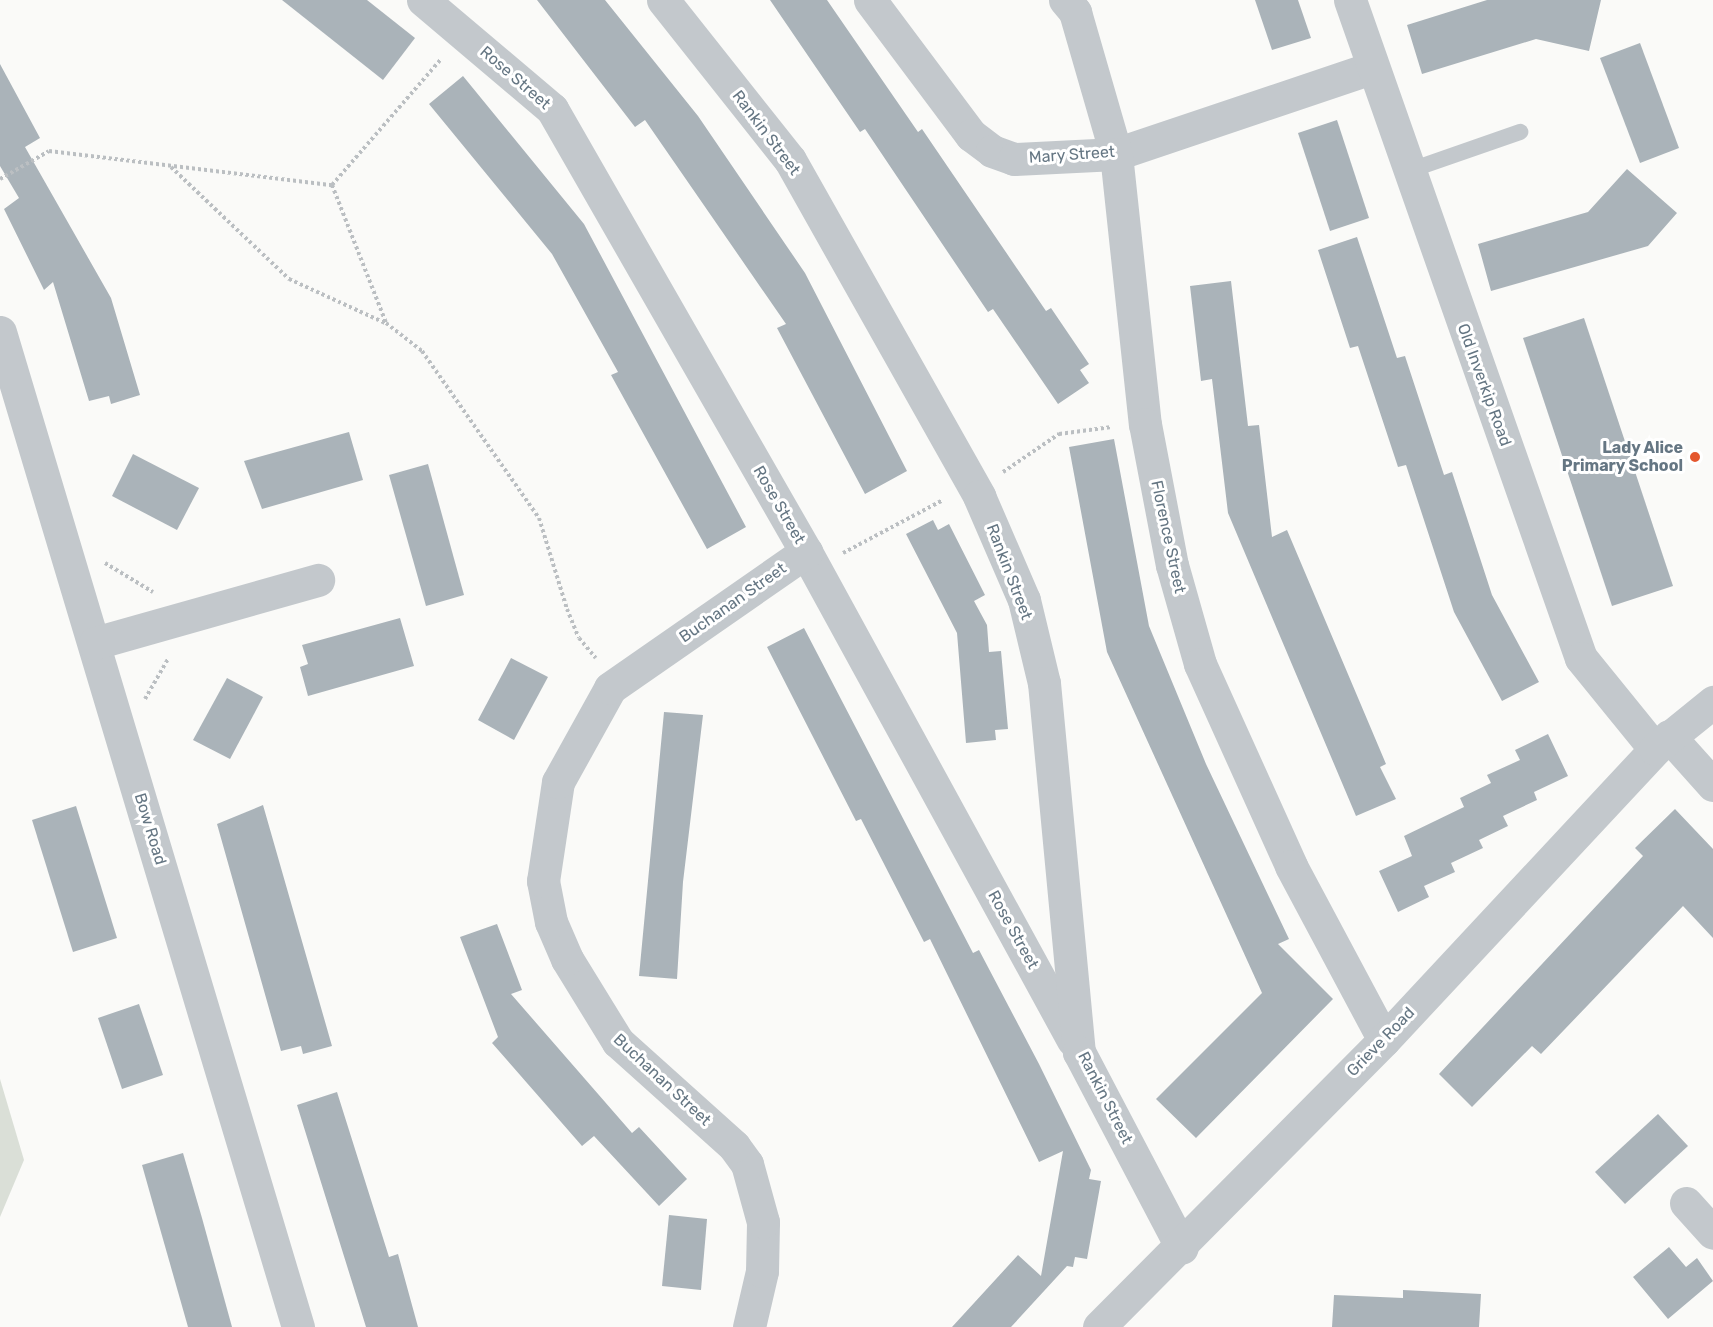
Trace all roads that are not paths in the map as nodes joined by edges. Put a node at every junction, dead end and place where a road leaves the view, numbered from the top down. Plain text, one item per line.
1 (423, 0) edge
2 (663, 0) edge
3 (870, 0) edge
4 (1065, 0) edge
5 (1350, 0) edge
6 (1371, 68) junction
7 (1520, 132) dead end
8 (1116, 154) junction
9 (1408, 171) junction
10 (0, 332) edge
11 (12, 412) edge
12 (811, 560) junction
13 (318, 580) dead end
14 (95, 643) junction
15 (1713, 702) edge
16 (1662, 743) junction
17 (1713, 785) edge
18 (1384, 1040) junction
19 (1079, 1052) junction
20 (1686, 1203) dead end
21 (1713, 1233) edge
22 (1182, 1248) junction
23 (298, 1327) edge
24 (749, 1327) edge
25 (1099, 1327) edge

1 - 12 street, Rose Street
2 - 19 street, Rankin Street
3 - 8 street, Mary Street
4 - 8 street, Florence Street
5 - 6 street, Old Inverkip Road
6 - 8 street, Mary Street
6 - 9 street, Old Inverkip Road
7 - 9 lane
8 - 18 street, Florence Street
9 - 16 street, Old Inverkip Road
10 - 11 street, Bow Road
11 - 14 street, Bow Road
12 - 19 street, Rose Street
12 - 24 street, Buchanan Street
13 - 14 street
14 - 23 street, Bow Road
15 - 16 street, Grieve Road
16 - 17 street, Old Inverkip Road
16 - 18 street, Grieve Road
18 - 22 street, Grieve Road
19 - 22 street, Rankin Street
20 - 21 street
22 - 25 street, Grieve Road

